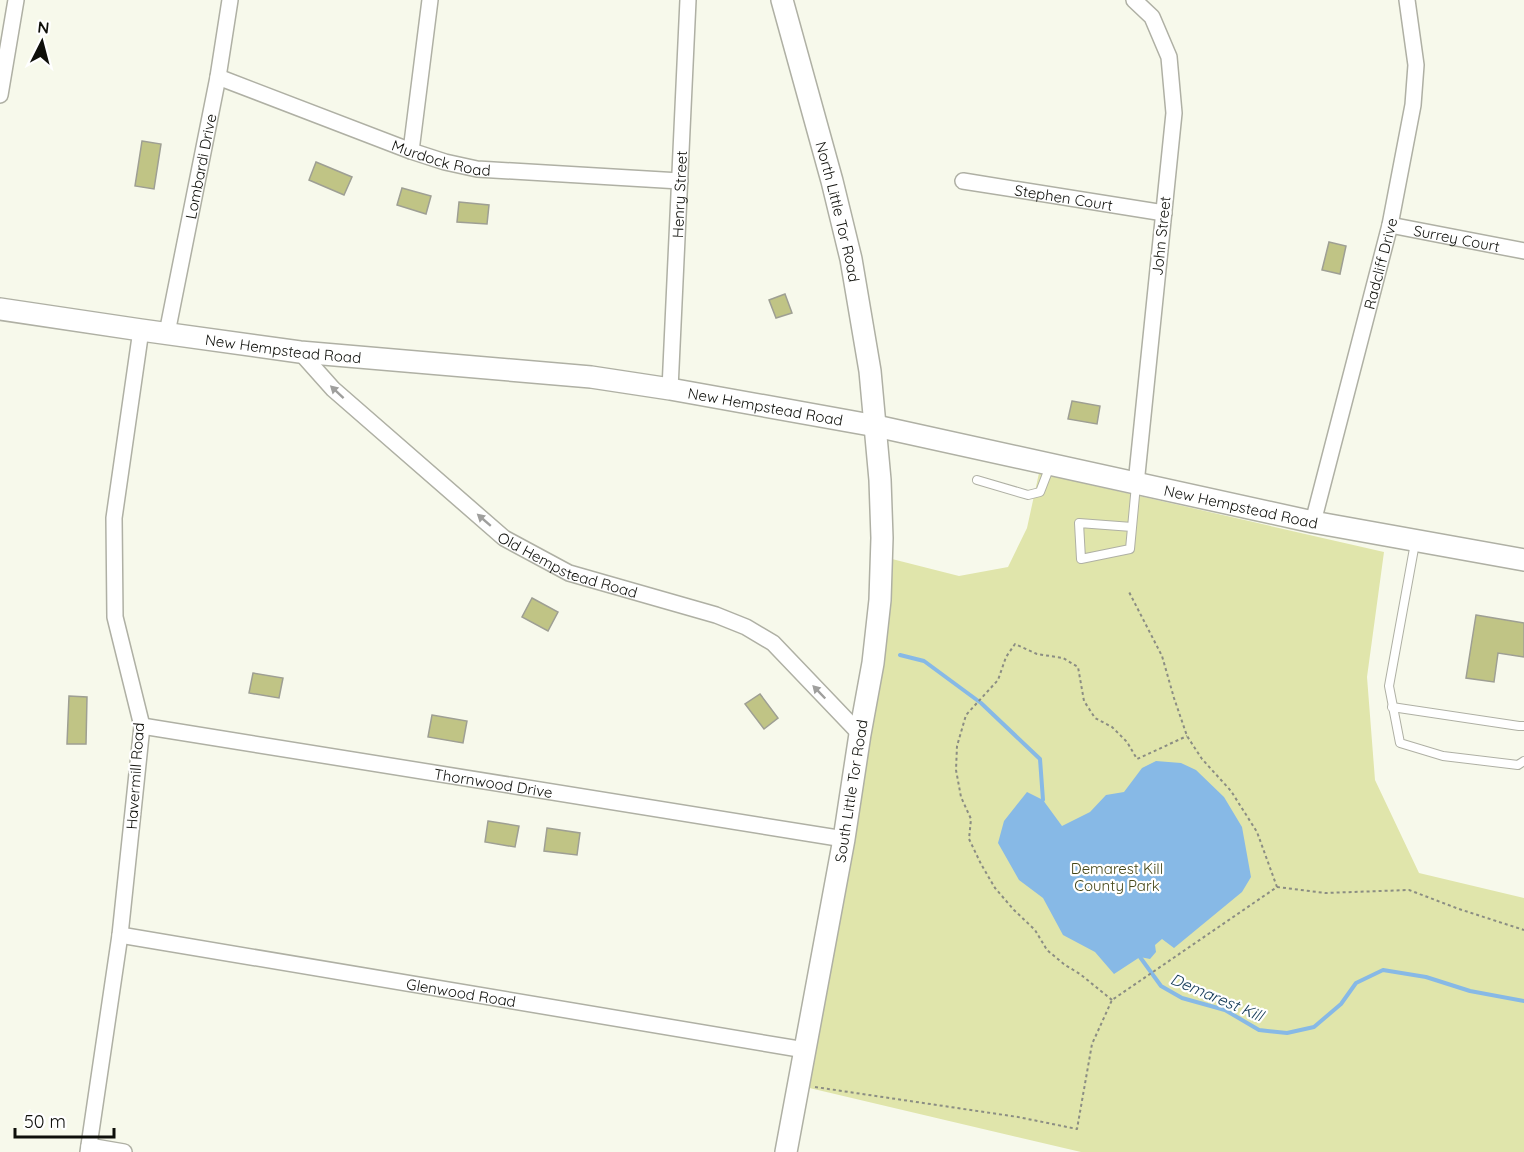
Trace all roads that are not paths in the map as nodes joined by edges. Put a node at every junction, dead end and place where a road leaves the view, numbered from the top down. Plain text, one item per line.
1 (16, 0) edge
2 (230, 0) edge
3 (430, 0) edge
4 (688, 0) edge
5 (782, 0) edge
6 (1134, 0) edge
7 (1407, 0) edge
8 (218, 77) junction
9 (0, 95) edge
10 (411, 151) junction
11 (680, 181) junction
12 (963, 181) dead end
13 (1164, 213) junction
14 (1390, 225) junction
15 (1524, 251) edge
16 (0, 309) edge
17 (141, 330) junction
18 (167, 333) junction
19 (300, 352) junction
20 (670, 388) junction
21 (876, 426) junction
22 (1051, 465) junction
23 (977, 480) dead end
24 (1136, 484) junction
25 (1313, 522) junction
26 (1132, 527) junction
27 (1415, 541) junction
28 (1524, 560) edge
29 (1392, 707) junction
30 (142, 726) junction
31 (1524, 726) edge
32 (860, 734) junction
33 (1524, 761) edge
34 (844, 840) junction
35 (120, 935) junction
36 (805, 1050) junction
37 (89, 1149) edge
38 (124, 1152) edge
39 (786, 1152) edge

1 - 9 street
2 - 8 street, Lombardi Drive
3 - 10 street
4 - 11 street, Henry Street
5 - 21 street, North Little Tor Road
6 - 13 street, John Street
7 - 14 street, Radcliff Drive
8 - 10 street, Murdock Road
8 - 18 street, Lombardi Drive
10 - 11 street, Murdock Road
11 - 20 street, Henry Street
12 - 13 street, Stephen Court
13 - 24 street, John Street
14 - 15 street, Surrey Court
14 - 25 street, Radcliff Drive
16 - 17 street, New Hempstead Road
17 - 18 street, New Hempstead Road
17 - 30 street, Havermill Road
18 - 19 street, New Hempstead Road
19 - 20 street, New Hempstead Road
32 -> 19 street, Old Hempstead Road
20 - 21 street, New Hempstead Road
21 - 22 street, New Hempstead Road
21 - 32 street, South Little Tor Road
22 - 23 lane
22 - 24 street, New Hempstead Road
24 - 25 street, New Hempstead Road
24 - 26 lane
25 - 27 street, New Hempstead Road
26 - 26 lane
27 - 28 street, New Hempstead Road
27 - 29 lane
29 - 31 lane
29 - 33 lane
30 - 34 street, Thornwood Drive
30 - 35 street, Havermill Road
32 - 34 street, South Little Tor Road
34 - 36 street, South Little Tor Road
35 - 36 street, Glenwood Road
35 - 37 street, Havermill Road
36 - 39 street, South Little Tor Road
37 - 38 street

